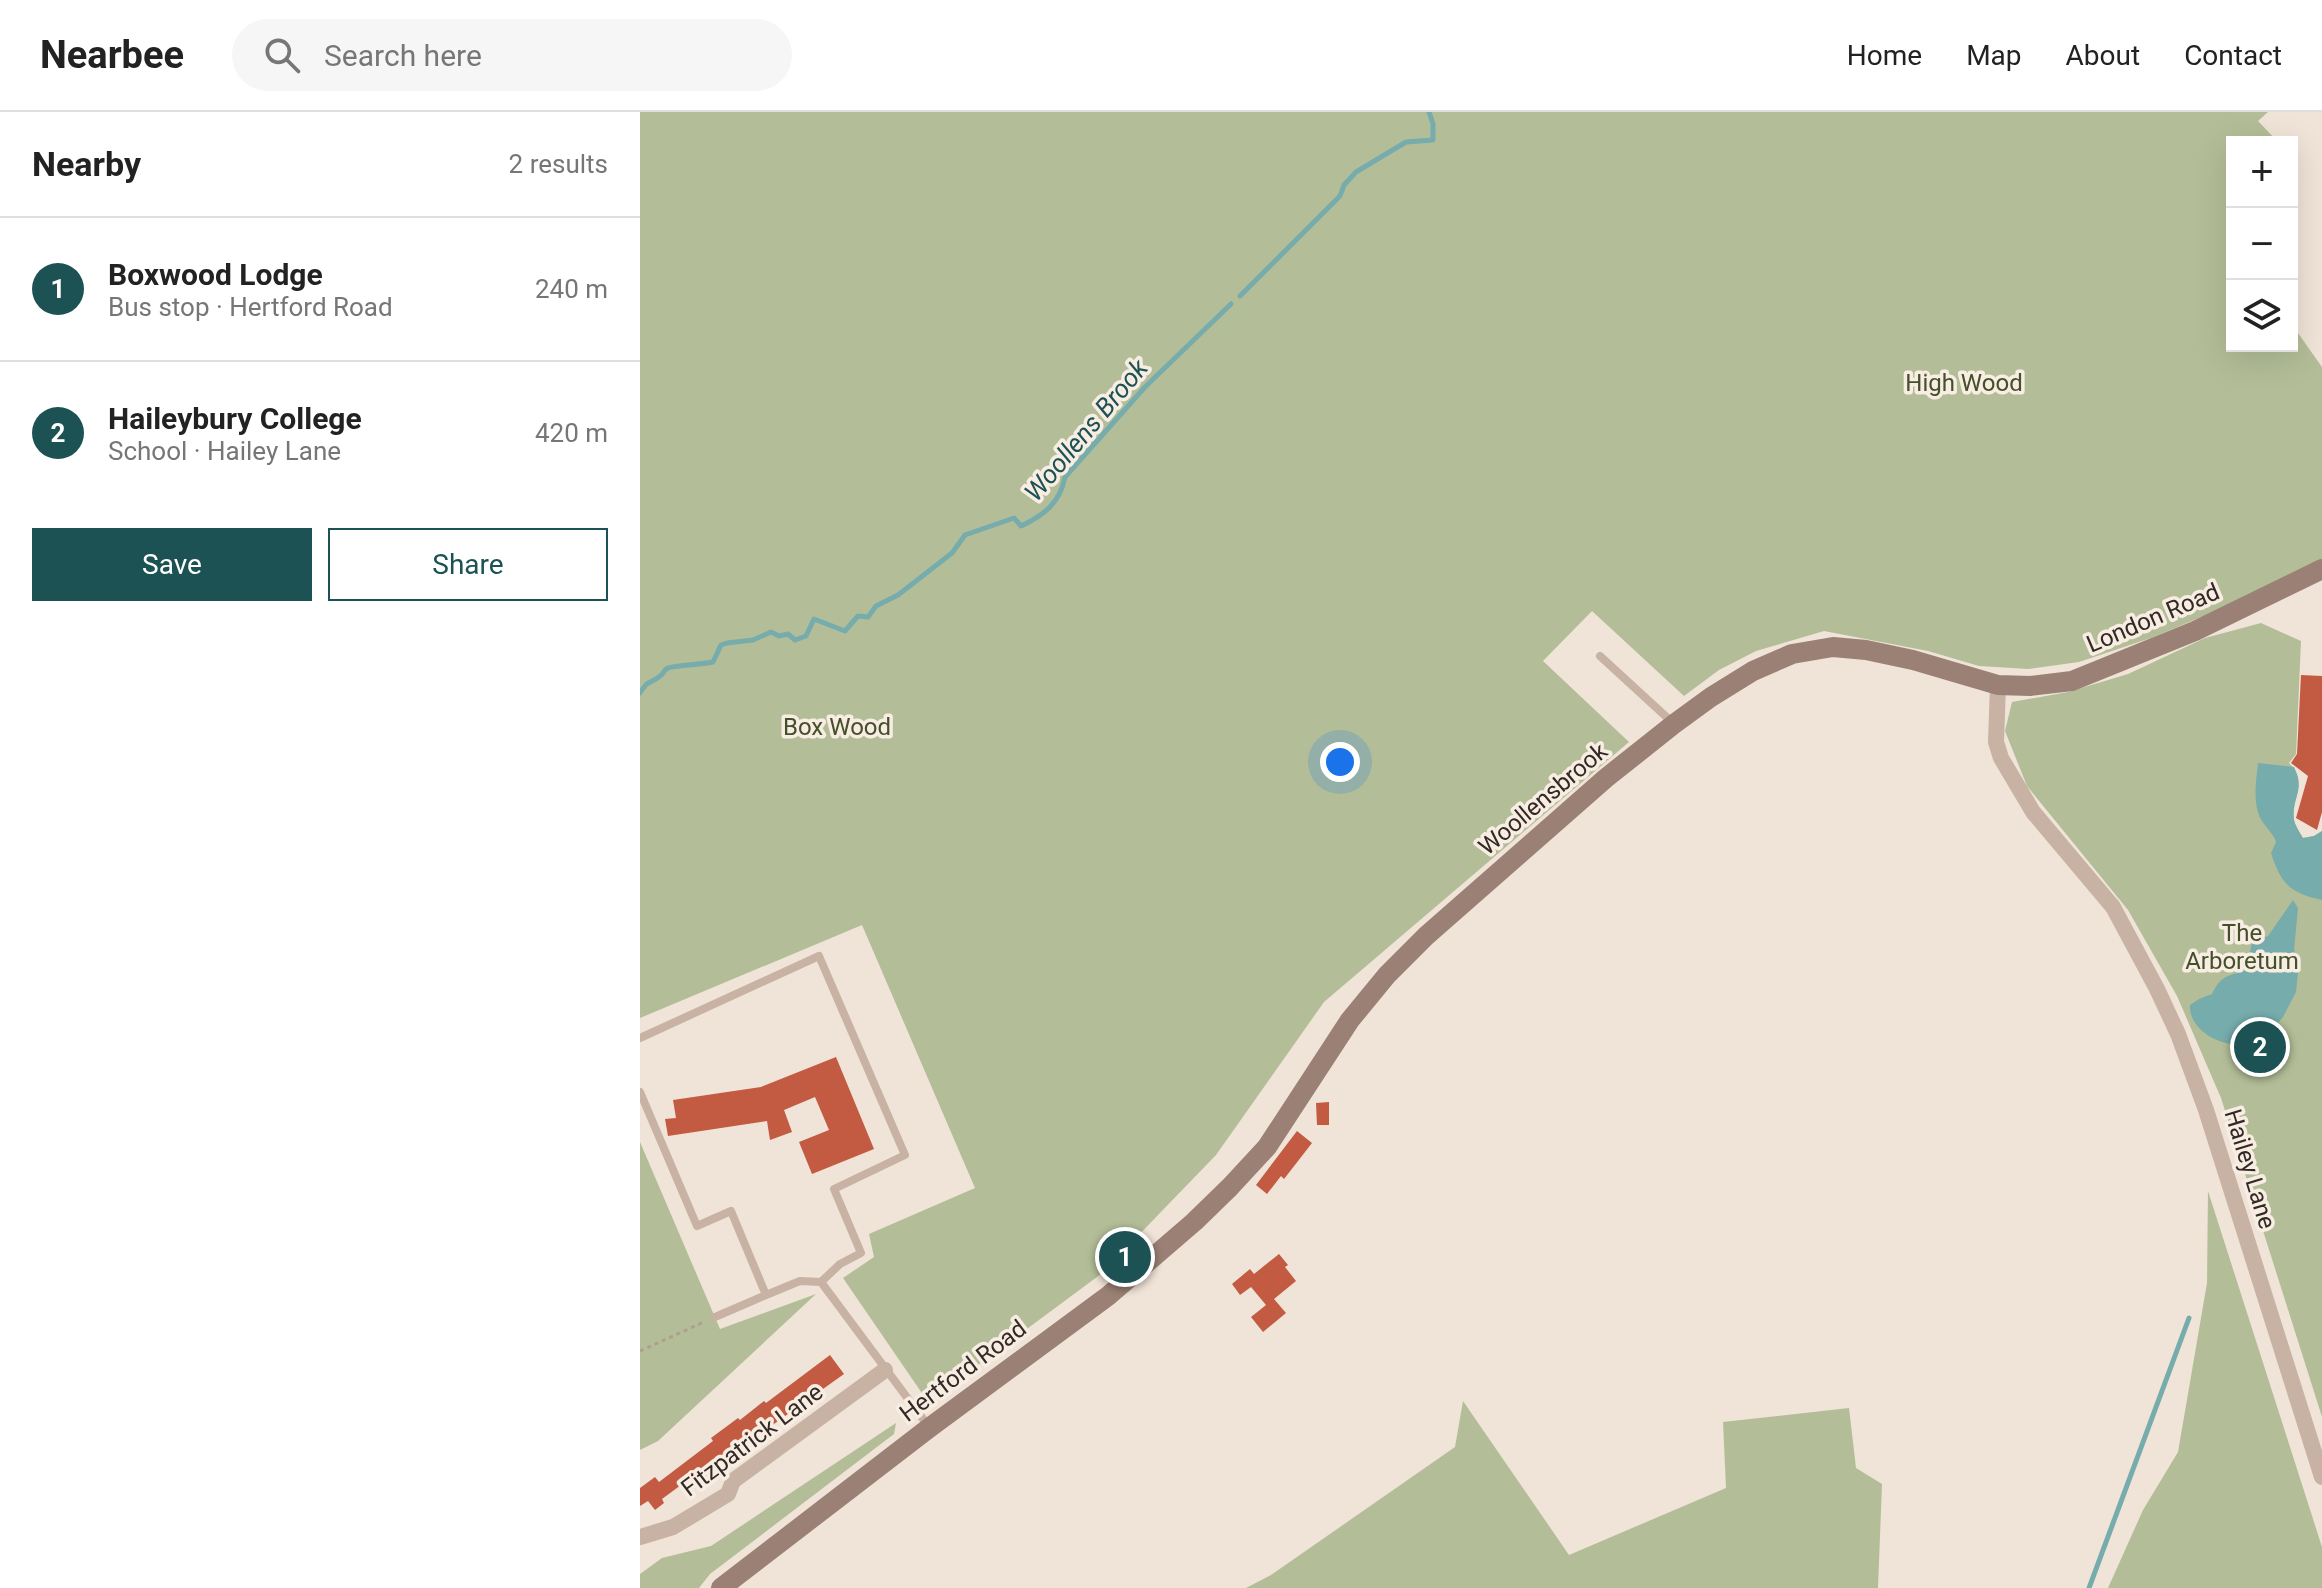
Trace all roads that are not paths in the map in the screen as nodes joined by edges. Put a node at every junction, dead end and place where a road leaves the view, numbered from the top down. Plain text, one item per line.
1 (2320, 573) edge
2 (1600, 656) dead end
3 (1998, 685) junction
4 (1674, 724) junction
5 (640, 1038) edge
6 (640, 1092) edge
7 (1230, 1187) joint
8 (821, 1282) junction
9 (766, 1295) junction
10 (715, 1317) road end
11 (885, 1370) junction
12 (929, 1428) junction
13 (2322, 1477) edge
14 (640, 1537) edge
15 (721, 1588) edge

1 - 3 main road, London Road
2 - 4 lane
3 - 4 main road, Woollensbrook
3 - 13 street, Hailey Lane
4 - 7 main road, Woollensbrook
5 - 8 lane
6 - 9 lane
7 - 12 main road, Hertford Road
8 - 9 lane
8 - 11 lane
9 - 10 lane
11 - 12 lane
11 - 14 street, Fitzpatrick Lane
12 - 15 main road, Hertford Road

